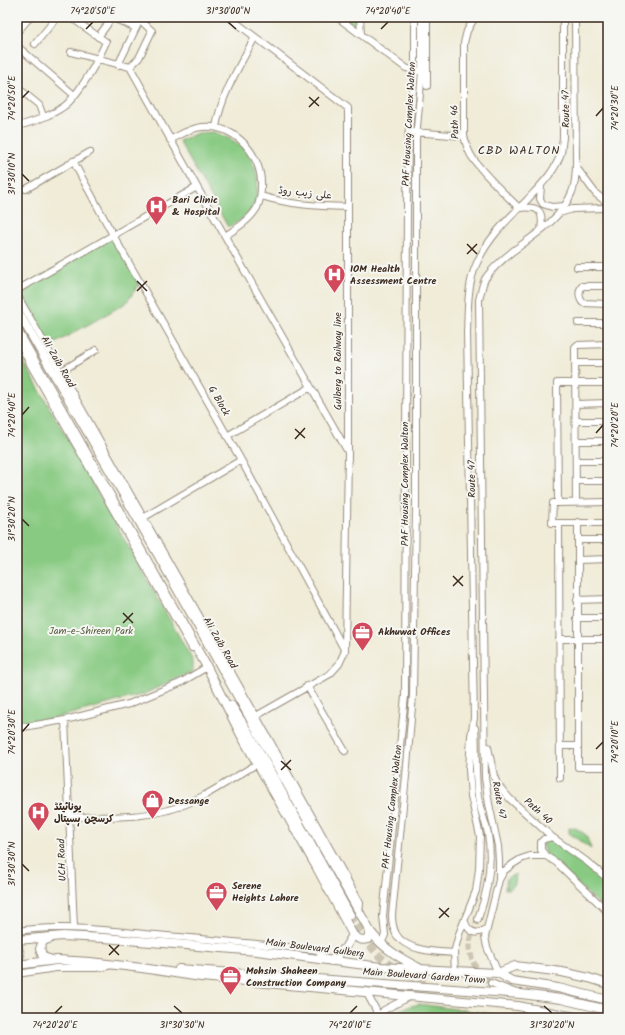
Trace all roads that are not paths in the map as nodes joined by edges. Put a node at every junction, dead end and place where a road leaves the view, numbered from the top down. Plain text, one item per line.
1 (30, 17) edge
2 (57, 17) edge
3 (111, 17) edge
4 (229, 17) edge
5 (337, 17) edge
6 (360, 17) edge
7 (415, 17) edge
8 (422, 17) edge
9 (427, 17) edge
10 (475, 17) edge
11 (563, 17) edge
12 (575, 17) edge
13 (75, 18) edge
14 (137, 23) edge
15 (19, 30) dead end
16 (361, 34) junction
17 (98, 37) junction
18 (255, 37) junction
19 (35, 44) dead end
20 (17, 46) edge
21 (70, 52) dead end
22 (98, 59) junction
23 (118, 65) junction
24 (130, 67) junction
25 (422, 71) junction
26 (427, 86) dead end
27 (17, 87) edge
28 (74, 95) junction
29 (43, 116) junction
30 (17, 126) edge
31 (216, 127) junction
32 (409, 131) junction
33 (417, 132) junction
34 (464, 136) junction
35 (170, 140) junction
36 (90, 152) dead end
37 (73, 161) junction
38 (576, 167) junction
39 (541, 185) junction
40 (197, 187) junction
41 (26, 189) dead end
42 (261, 196) junction
43 (604, 200) dead end
44 (564, 206) junction
45 (348, 207) junction
46 (519, 208) junction
47 (603, 208) dead end
48 (558, 213) junction
49 (541, 230) junction
50 (113, 235) junction
51 (224, 236) junction
52 (578, 267) dead end
53 (608, 267) edge
54 (608, 286) edge
55 (17, 290) edge
56 (17, 295) edge
57 (608, 304) edge
58 (17, 310) edge
59 (578, 323) dead end
60 (608, 323) edge
61 (17, 330) edge
62 (17, 336) edge
63 (608, 344) edge
64 (96, 350) dead end
65 (576, 362) junction
66 (608, 363) edge
67 (60, 372) junction
68 (576, 384) junction
69 (608, 384) edge
70 (310, 387) junction
71 (608, 403) edge
72 (576, 404) junction
73 (576, 421) junction
74 (608, 421) edge
75 (228, 436) junction
76 (576, 441) junction
77 (608, 441) edge
78 (348, 453) junction
79 (241, 460) junction
80 (576, 461) junction
81 (608, 461) edge
82 (576, 481) junction
83 (608, 482) edge
84 (576, 502) junction
85 (608, 502) edge
86 (558, 503) junction
87 (143, 518) junction
88 (578, 522) junction
89 (559, 523) junction
90 (608, 523) edge
91 (578, 540) junction
92 (608, 540) edge
93 (608, 559) edge
94 (578, 560) junction
95 (577, 600) junction
96 (608, 600) edge
97 (577, 618) junction
98 (608, 618) edge
99 (559, 639) junction
100 (577, 639) junction
101 (608, 639) edge
102 (345, 651) junction
103 (207, 667) junction
104 (307, 686) junction
105 (256, 716) junction
106 (474, 718) junction
107 (65, 720) junction
108 (17, 728) edge
109 (485, 736) junction
110 (560, 746) junction
111 (578, 746) junction
112 (345, 751) dead end
113 (257, 764) junction
114 (608, 767) edge
115 (560, 778) dead end
116 (70, 817) junction
117 (552, 836) junction
118 (546, 856) junction
119 (608, 879) edge
120 (499, 880) junction
121 (359, 912) junction
122 (608, 912) edge
123 (350, 915) tunnel mouth
124 (478, 919) tunnel mouth
125 (465, 922) junction
126 (74, 928) junction
127 (487, 928) junction
128 (17, 931) edge
129 (370, 931) junction
130 (353, 934) junction
131 (51, 937) junction
132 (17, 940) edge
133 (17, 944) edge
134 (381, 944) junction
135 (454, 953) junction
136 (57, 960) junction
137 (328, 960) junction
138 (17, 961) edge
139 (17, 965) edge
140 (115, 965) junction
141 (142, 968) junction
142 (421, 969) junction
143 (455, 971) junction
144 (498, 973) junction
145 (17, 974) edge
146 (426, 980) tunnel mouth
147 (491, 983) tunnel mouth
148 (608, 984) edge
149 (480, 990) junction
150 (366, 992) junction
151 (522, 994) junction
152 (412, 995) junction
153 (608, 1000) edge
154 (608, 1010) edge
155 (377, 1018) edge
156 (580, 1018) edge

1 - 15 street
2 - 19 street
3 - 14 street
3 - 17 street
4 - 18 street, Gulberg to Railway line
5 - 16 street
6 - 16 street
7 - 25 street, PAF Housing Complex Walton
8 - 25 street, PAF Housing Complex Walton
9 - 25 street
10 - 34 street, Path 46
11 - 39 street, Route 47
12 - 38 street, Route 47
13 - 17 street
14 - 23 street
14 - 24 street
16 - 25 street
17 - 22 street
18 - 31 street
18 - 45 street, Gulberg to Railway line
20 - 28 street
21 - 22 street
22 - 23 street
22 - 28 street
23 - 24 street
24 - 35 street
25 - 26 street
25 - 32 street, PAF Housing Complex Walton
25 - 33 street, PAF Housing Complex Walton
27 - 29 street
28 - 29 street
29 - 30 street
31 - 35 street
31 - 42 street
32 - 33 street
32 - 134 street, PAF Housing Complex Walton
33 - 34 street
33 - 135 street, PAF Housing Complex Walton
34 - 46 street, Path 46
35 - 40 street
36 - 37 street
37 - 41 street
37 - 50 street, G Block
38 - 43 street
38 - 44 street, Route 47
39 - 44 street
39 - 46 street, Route 47
40 - 50 street
40 - 51 street
42 - 45 street, علی زیب روڈ
42 - 51 street
44 - 48 street, Route 47
45 - 78 street, Gulberg to Railway line
46 - 49 street
46 - 106 street, Route 47
47 - 48 street
48 - 49 street, Route 47
49 - 109 street, Route 47
50 - 55 street
50 - 75 street, G Block
51 - 70 street
52 - 53 street
54 - 57 street
56 - 67 street
58 - 121 main road, Ali Zaib Road
59 - 60 street
61 - 103 main road, Ali Zaib Road
62 - 103 street
63 - 65 street
64 - 67 street
65 - 66 street
65 - 68 street
67 - 87 street
68 - 69 street
68 - 72 street
68 - 86 street
70 - 75 street
70 - 78 street
71 - 72 street
72 - 73 street
73 - 74 street
73 - 76 street
75 - 79 street, G Block
76 - 77 street
76 - 80 street
78 - 102 street, Gulberg to Railway line
79 - 87 street
79 - 102 street, G Block
80 - 81 street
80 - 82 street
82 - 83 street
82 - 84 street
84 - 85 street
84 - 86 street
86 - 89 street
87 - 105 street
88 - 89 street
88 - 90 street
88 - 91 street
89 - 99 street
91 - 92 street
91 - 94 street
93 - 94 street
94 - 95 street
95 - 96 street
95 - 97 street
97 - 98 street
97 - 100 street
99 - 100 street
99 - 110 street
100 - 101 street
100 - 111 street
102 - 104 street, Gulberg to Railway line
103 - 107 street
103 - 113 main road, Ali Zaib Road
103 - 123 main road
104 - 105 street, Gulberg to Railway line
104 - 112 street
105 - 121 street
106 - 124 street
106 - 125 street, Route 47
107 - 108 street
107 - 116 street, UCH Road
109 - 117 street, Path 40
109 - 120 street, Route 47
110 - 111 street
110 - 115 street
111 - 114 street
113 - 116 street
113 - 130 main road, Ali Zaib Road
116 - 126 street, UCH Road
117 - 118 street
117 - 119 street, Path 40
118 - 120 street
118 - 122 street
120 - 127 street, Route 47
121 - 129 main road, Ali Zaib Road
125 - 127 street
125 - 135 street, Route 47
126 - 128 street
126 - 137 street
127 - 144 street, Route 47
129 - 130 main road
129 - 134 main road, Ali Zaib Road
130 - 137 main road
131 - 132 main road, Main Boulevard Gulberg
131 - 136 main road
131 - 137 main road, Main Boulevard Gulberg
133 - 138 main road
134 - 142 main road, Ali Zaib Road
135 - 143 street, Route 47
136 - 139 main road
136 - 140 main road
137 - 142 main road, Main Boulevard Gulberg
140 - 141 main road
140 - 145 street
141 - 149 main road, Main Boulevard Garden Town
141 - 150 main road
142 - 143 main road, Main Boulevard Gulberg
143 - 144 main road, Main Boulevard Gulberg
144 - 148 main road, Main Boulevard Gulberg
144 - 153 main road, Main Boulevard Garden Town
146 - 149 main road
147 - 151 street
149 - 151 main road, Main Boulevard Garden Town
150 - 152 main road
150 - 155 street
151 - 154 main road, Main Boulevard Garden Town
152 - 155 street
152 - 156 main road

